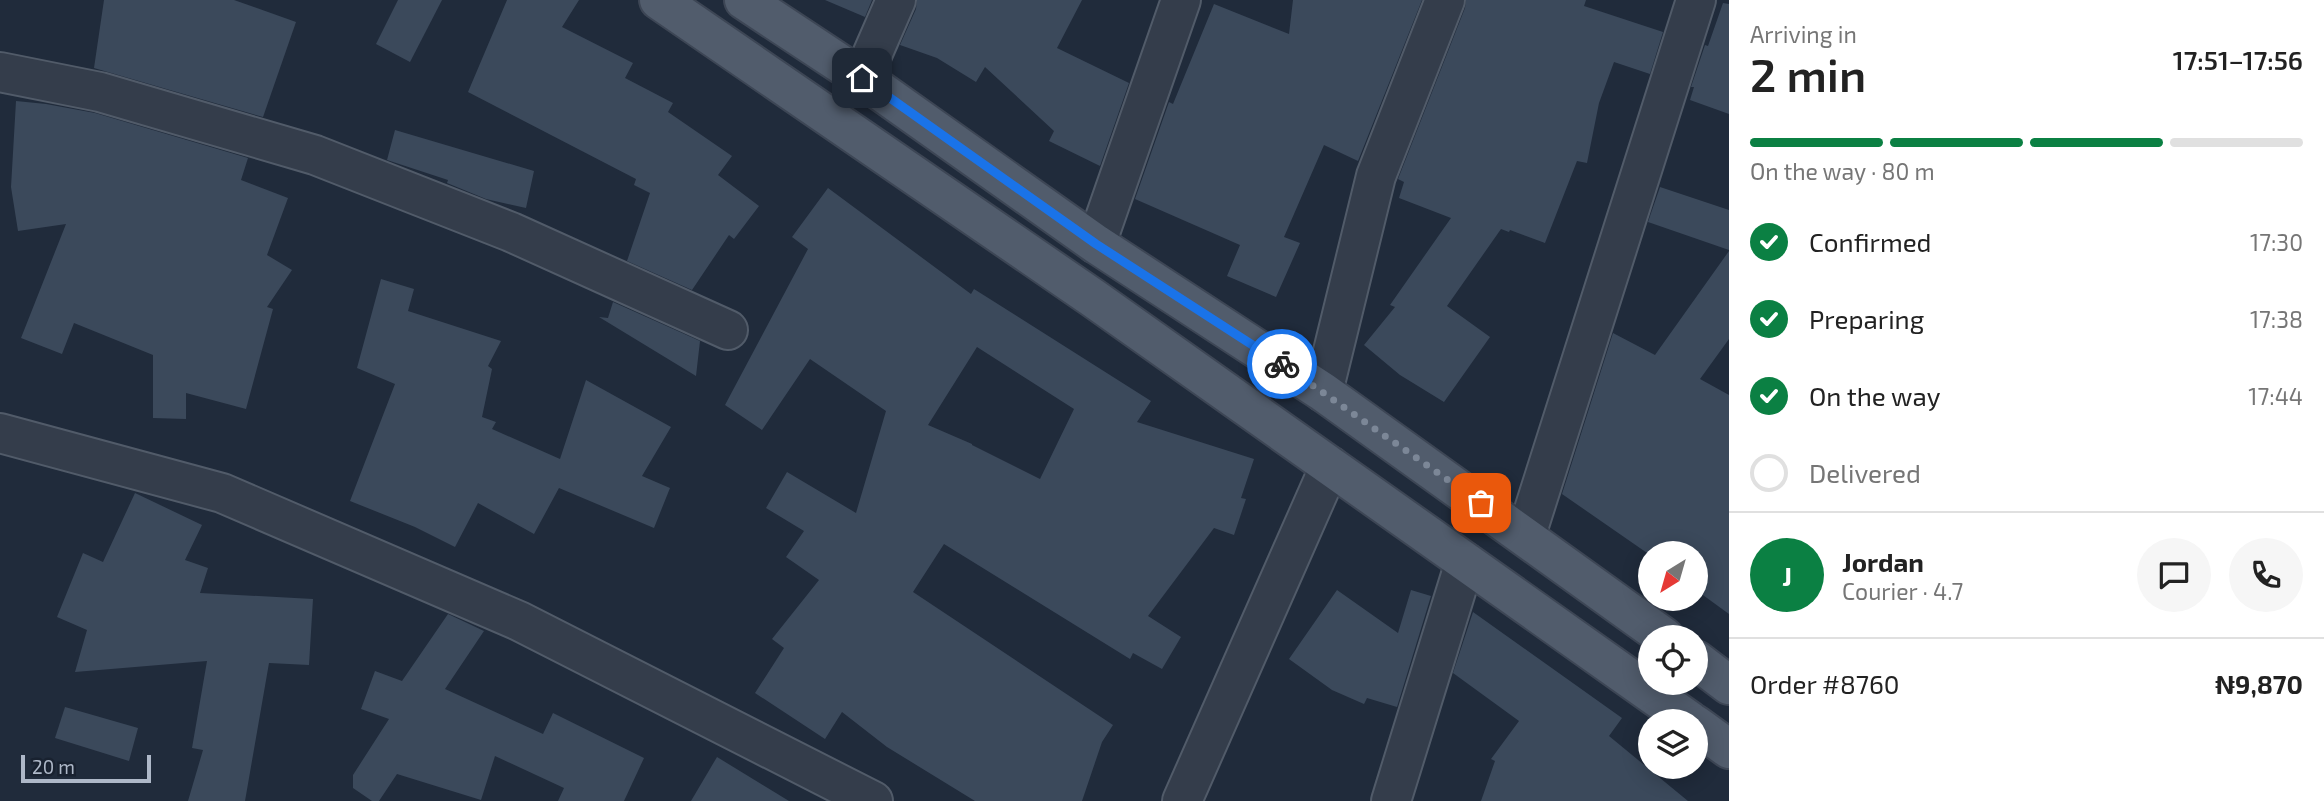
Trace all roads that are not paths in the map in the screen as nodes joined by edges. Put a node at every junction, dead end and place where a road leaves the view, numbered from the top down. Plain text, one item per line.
1 (659, 0) edge
2 (744, 0) edge
3 (896, 0) edge
4 (1181, 0) edge
5 (1446, 0) edge
6 (1696, 0) edge
7 (0, 72) edge
8 (862, 78) junction
9 (1096, 244) junction
10 (728, 330) dead end
11 (1323, 392) junction
12 (0, 433) edge
13 (1330, 466) junction
14 (1526, 535) junction
15 (1465, 562) junction
16 (1648, 625) edge
17 (1708, 669) edge
18 (1729, 685) edge
19 (1673, 709) edge
20 (1708, 734) edge
21 (1729, 749) edge
22 (873, 801) edge
23 (1182, 801) edge
24 (1391, 801) edge

1 - 13 main road
2 - 8 main road
3 - 8 street
4 - 9 street
5 - 11 street
6 - 14 street
7 - 10 street
8 - 9 main road
9 - 11 main road
11 - 14 main road
12 - 22 street
13 - 15 main road
13 - 23 street
14 - 16 main road
15 - 19 main road
15 - 24 street
17 - 18 main road
20 - 21 main road

